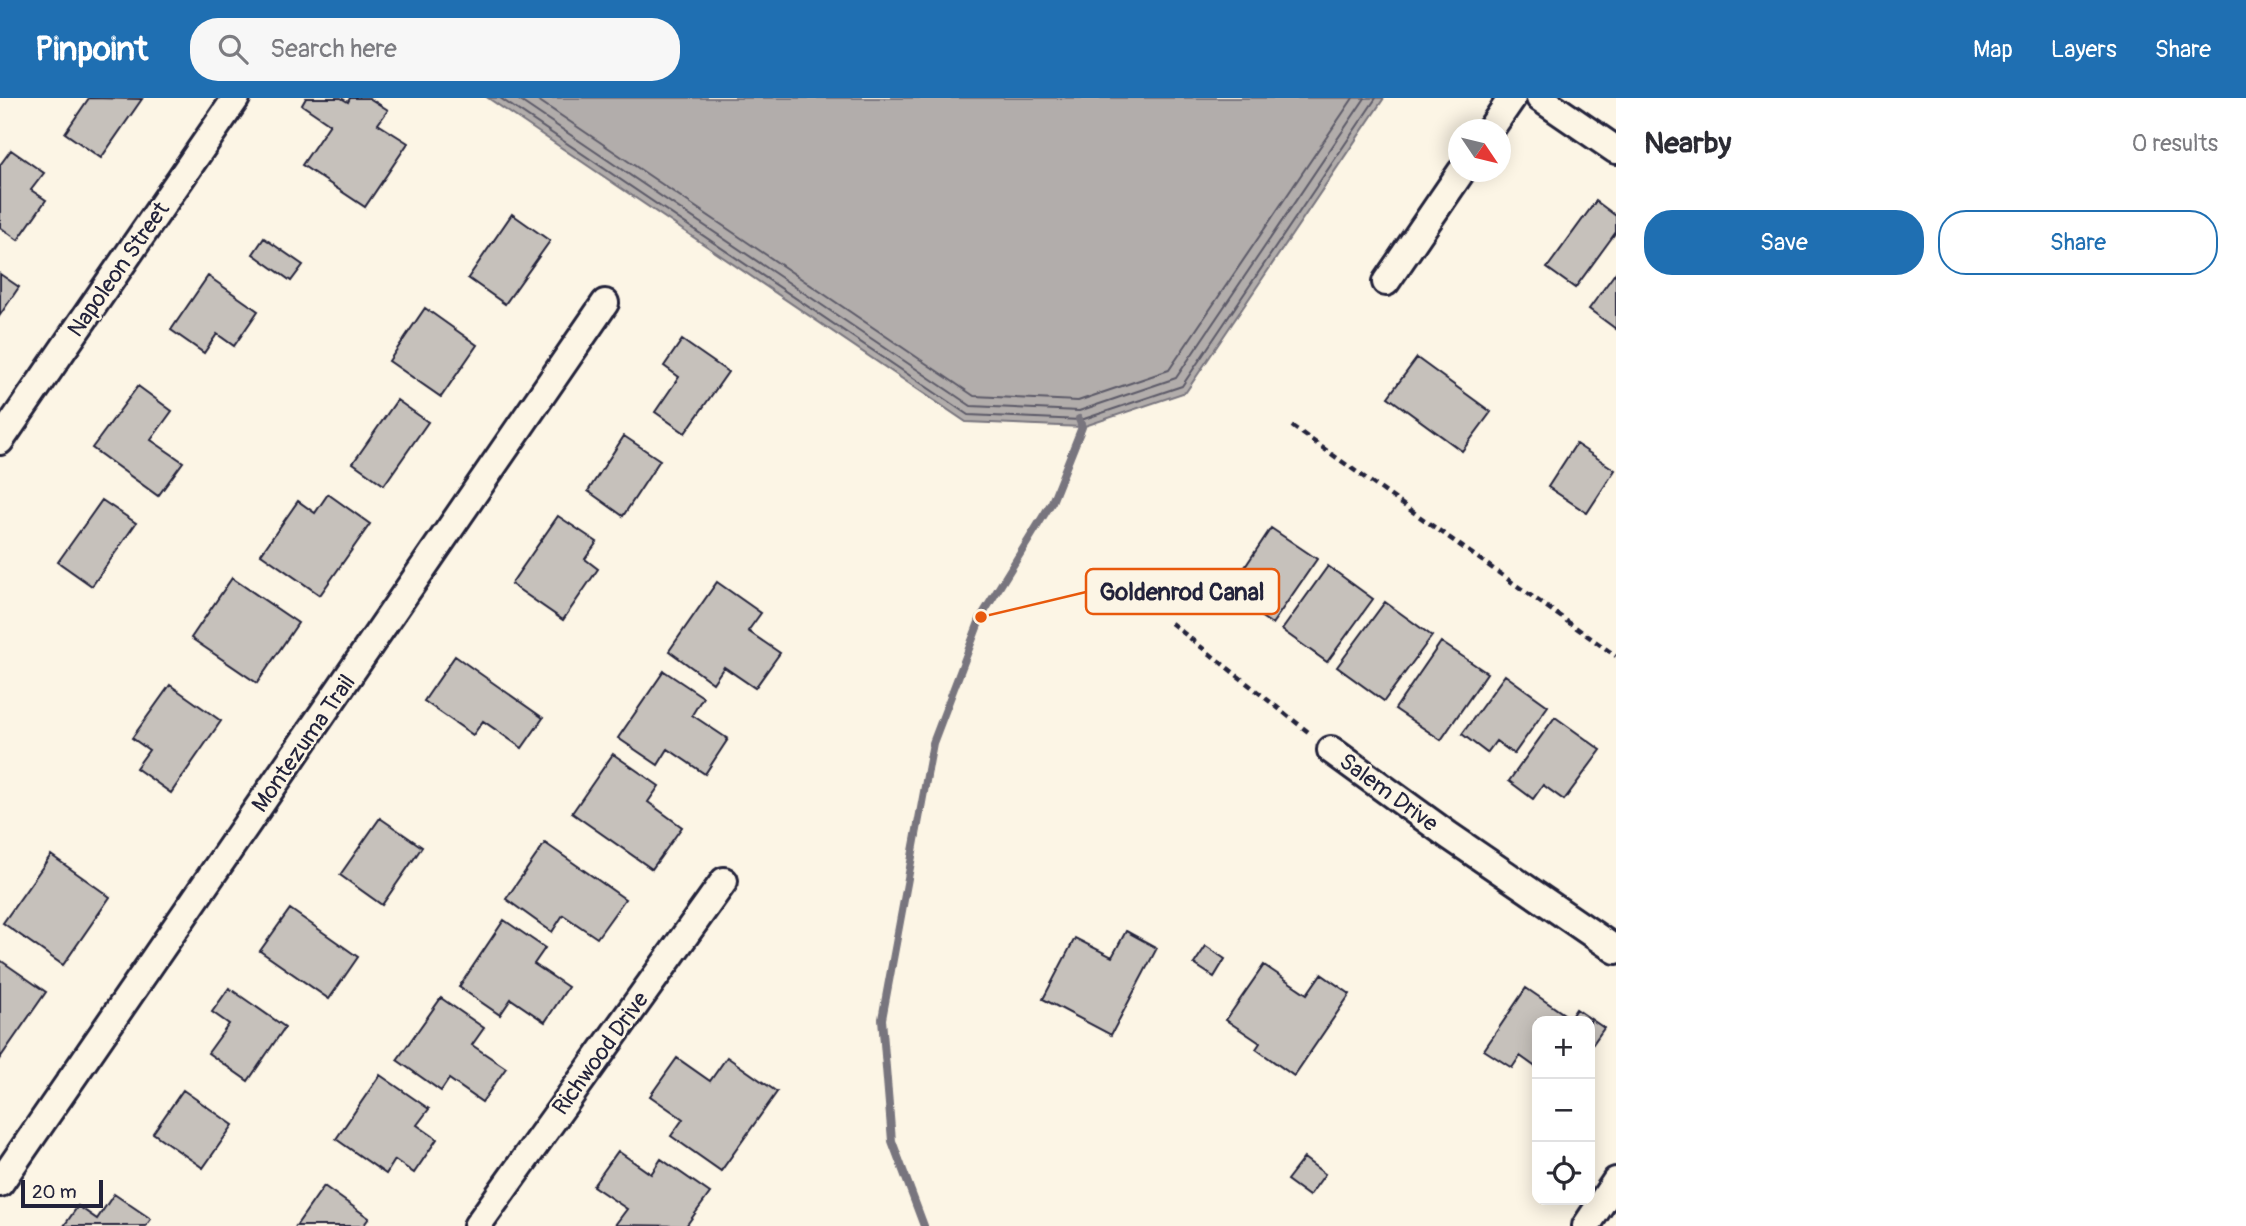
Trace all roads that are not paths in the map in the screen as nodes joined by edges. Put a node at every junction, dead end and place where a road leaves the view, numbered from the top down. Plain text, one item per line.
1 (236, 98) edge
2 (1512, 98) edge
3 (1540, 98) edge
4 (1498, 119) edge
5 (1616, 150) edge
6 (1454, 182) edge
7 (1386, 282) dead end
8 (605, 303) dead end
9 (0, 441) edge
10 (1331, 750) road end
11 (724, 881) dead end
12 (1616, 950) edge
13 (1616, 1181) edge
14 (0, 1183) edge
15 (477, 1226) edge
16 (1586, 1226) edge

1 - 9 street, Napoleon Street
2 - 4 street
3 - 5 street
6 - 7 street
8 - 14 street, Montezuma Trail
10 - 12 street, Salem Drive
11 - 15 street, Richwood Drive
13 - 16 street

